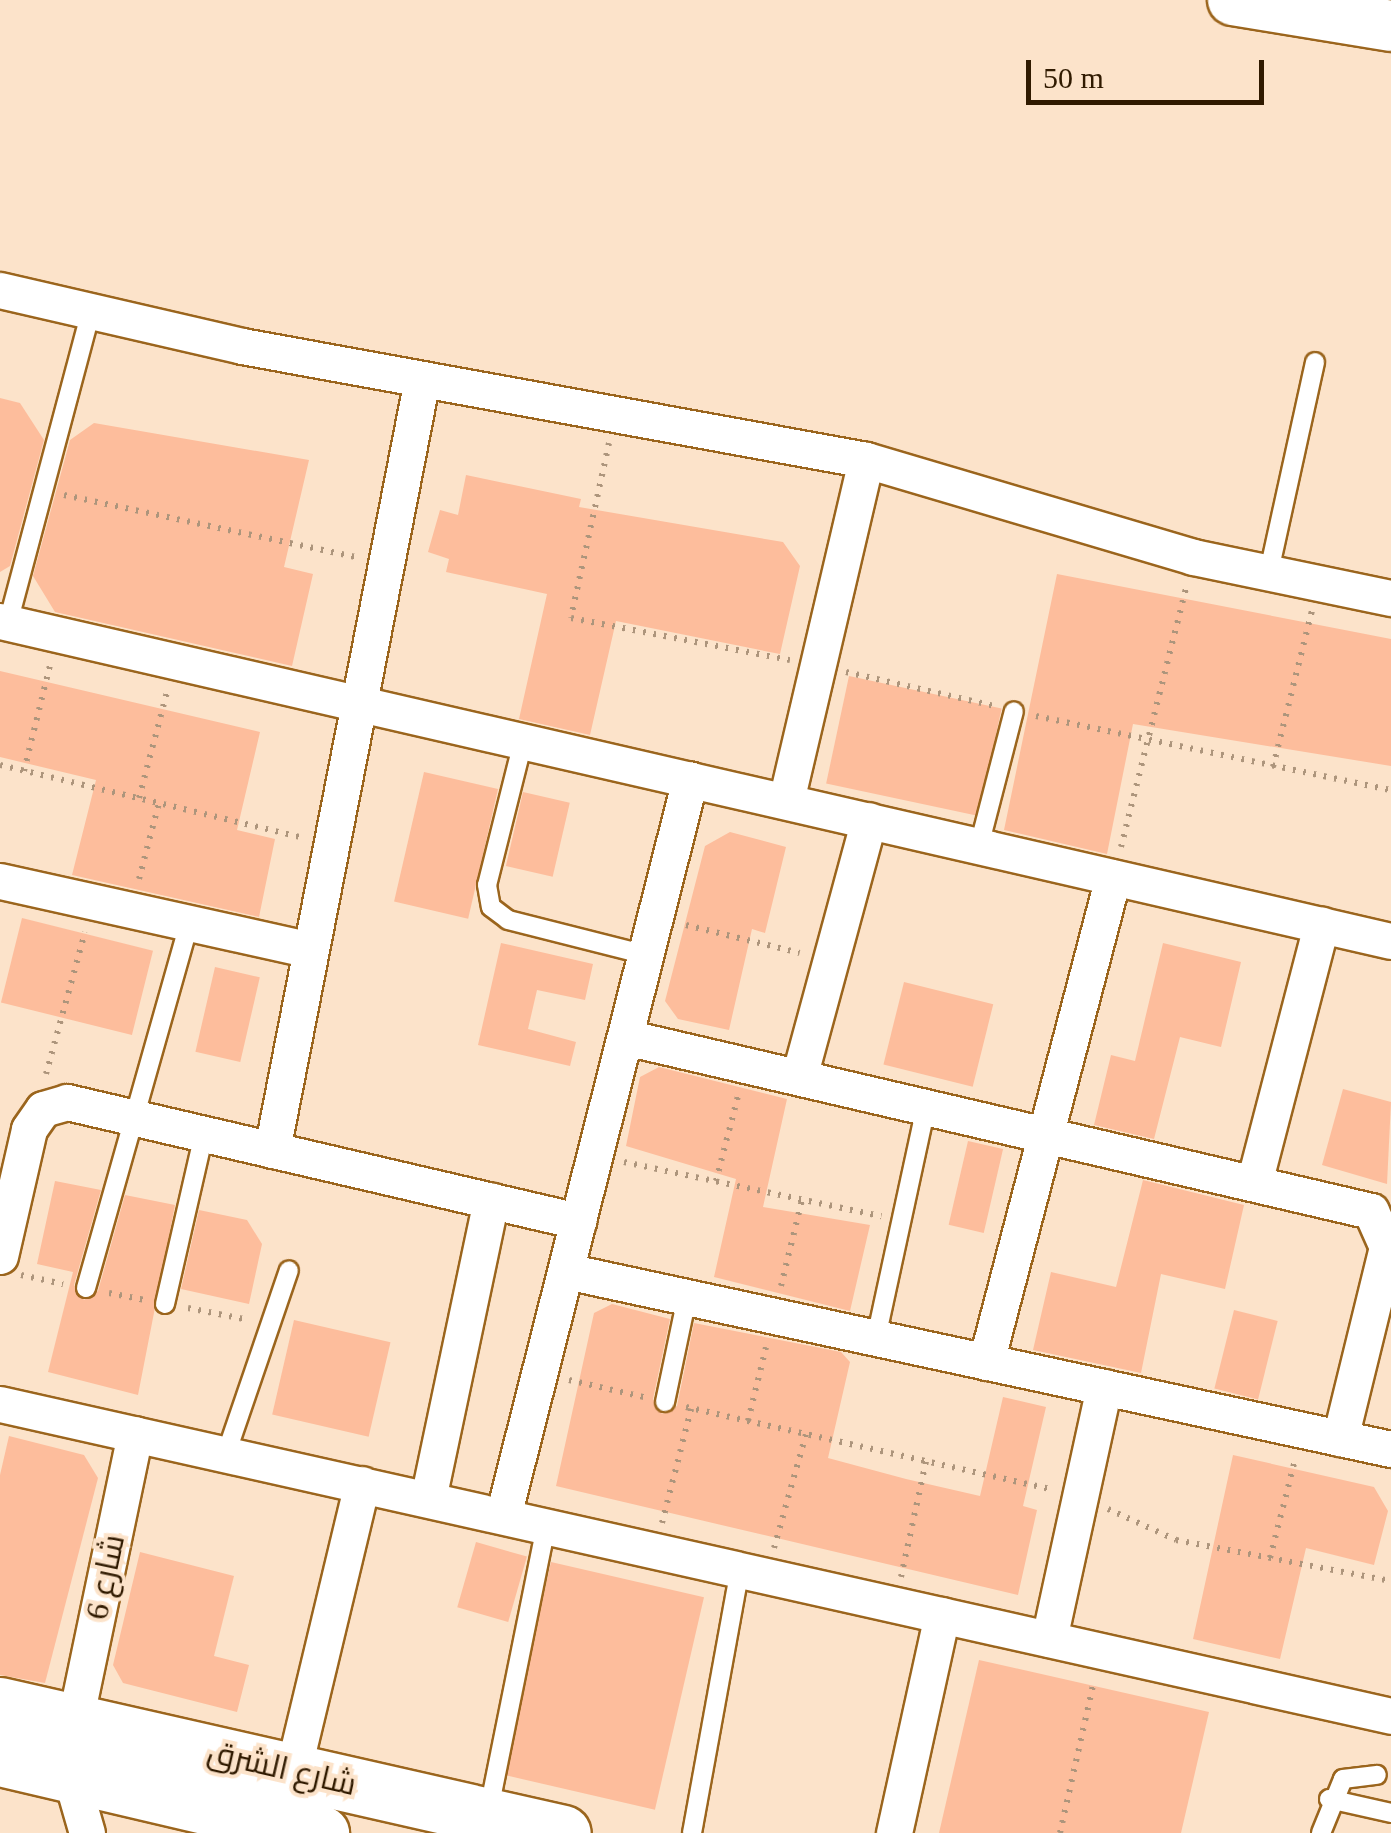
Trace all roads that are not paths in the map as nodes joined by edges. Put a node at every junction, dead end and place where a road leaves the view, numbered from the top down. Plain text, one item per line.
1 (1234, 0) edge
2 (1391, 26) edge
3 (0, 290) edge
4 (90, 312) junction
5 (1315, 362) dead end
6 (422, 379) junction
7 (866, 460) junction
8 (1268, 576) junction
9 (1391, 598) edge
10 (4, 622) edge
11 (358, 706) junction
12 (1014, 711) road end
13 (523, 742) junction
14 (690, 779) junction
15 (786, 801) junction
16 (869, 820) junction
17 (980, 846) junction
18 (1113, 877) junction
19 (0, 881) edge
20 (189, 923) junction
21 (1321, 925) junction
22 (1391, 942) edge
23 (310, 950) junction
24 (646, 955) junction
25 (625, 1037) junction
26 (799, 1078) junction
27 (926, 1107) junction
28 (134, 1118) junction
29 (204, 1134) junction
30 (1046, 1134) junction
31 (272, 1150) junction
32 (1254, 1183) junction
33 (7, 1193) edge
34 (491, 1201) junction
35 (578, 1222) junction
36 (0, 1256) edge
37 (288, 1270) dead end
38 (566, 1271) junction
39 (86, 1288) road end
40 (687, 1298) junction
41 (165, 1304) road end
42 (876, 1338) junction
43 (986, 1362) junction
44 (1104, 1387) junction
45 (665, 1402) road end
46 (0, 1404) edge
47 (136, 1434) junction
48 (1340, 1438) junction
49 (1391, 1448) edge
50 (226, 1454) junction
51 (362, 1484) junction
52 (428, 1500) junction
53 (503, 1516) junction
54 (546, 1526) junction
55 (753, 1572) junction
56 (942, 1615) junction
57 (1048, 1639) junction
58 (0, 1705) edge
59 (1391, 1716) edge
60 (74, 1721) junction
61 (0, 1758) edge
62 (293, 1771) junction
63 (70, 1774) junction
64 (1377, 1775) dead end
65 (1329, 1799) junction
66 (1391, 1813) edge
67 (488, 1814) junction
68 (316, 1832) edge
69 (88, 1833) edge
70 (563, 1833) edge
71 (692, 1833) edge
72 (894, 1833) edge
73 (1321, 1833) edge

1 - 2 main road
3 - 4 street
4 - 6 street
4 - 10 lane
5 - 8 lane
6 - 7 street
6 - 11 street
7 - 8 street
7 - 15 street
8 - 9 street
10 - 11 street
11 - 13 street
11 - 23 street
12 - 17 lane
13 - 14 street
13 - 24 lane
14 - 15 street
14 - 24 street
15 - 16 street
16 - 17 street
16 - 26 street
17 - 18 street
18 - 21 street
18 - 30 street
19 - 20 street
20 - 23 street
20 - 28 lane
21 - 22 street
21 - 32 street
23 - 31 street
24 - 25 street
25 - 26 street
25 - 35 street
26 - 27 street
27 - 30 street
27 - 42 lane
28 - 29 street
28 - 33 street
28 - 39 lane
29 - 31 street
29 - 41 lane
30 - 32 street
30 - 43 street
31 - 34 street
32 - 48 street
33 - 36 street
34 - 35 street
34 - 52 street
35 - 38 street
37 - 50 lane
38 - 40 street
38 - 53 street
40 - 42 street
40 - 45 lane
42 - 43 street
43 - 44 street
44 - 48 street
44 - 57 street
46 - 47 street
47 - 50 street
47 - 60 street, شارع 6
48 - 49 street
50 - 51 street
51 - 52 street
51 - 62 street
52 - 53 street
53 - 54 street
54 - 55 street
54 - 67 lane
55 - 56 street
55 - 71 lane
56 - 57 street
56 - 72 street
57 - 59 street
58 - 60 main road, شارع الشرق
60 - 62 main road, شارع الشرق
61 - 63 main road, شارع الشرق
62 - 67 main road, شارع الشرق
63 - 68 main road, شارع الشرق
63 - 69 street
64 - 65 lane
65 - 66 lane
65 - 73 lane
67 - 70 main road, شارع الشرق

